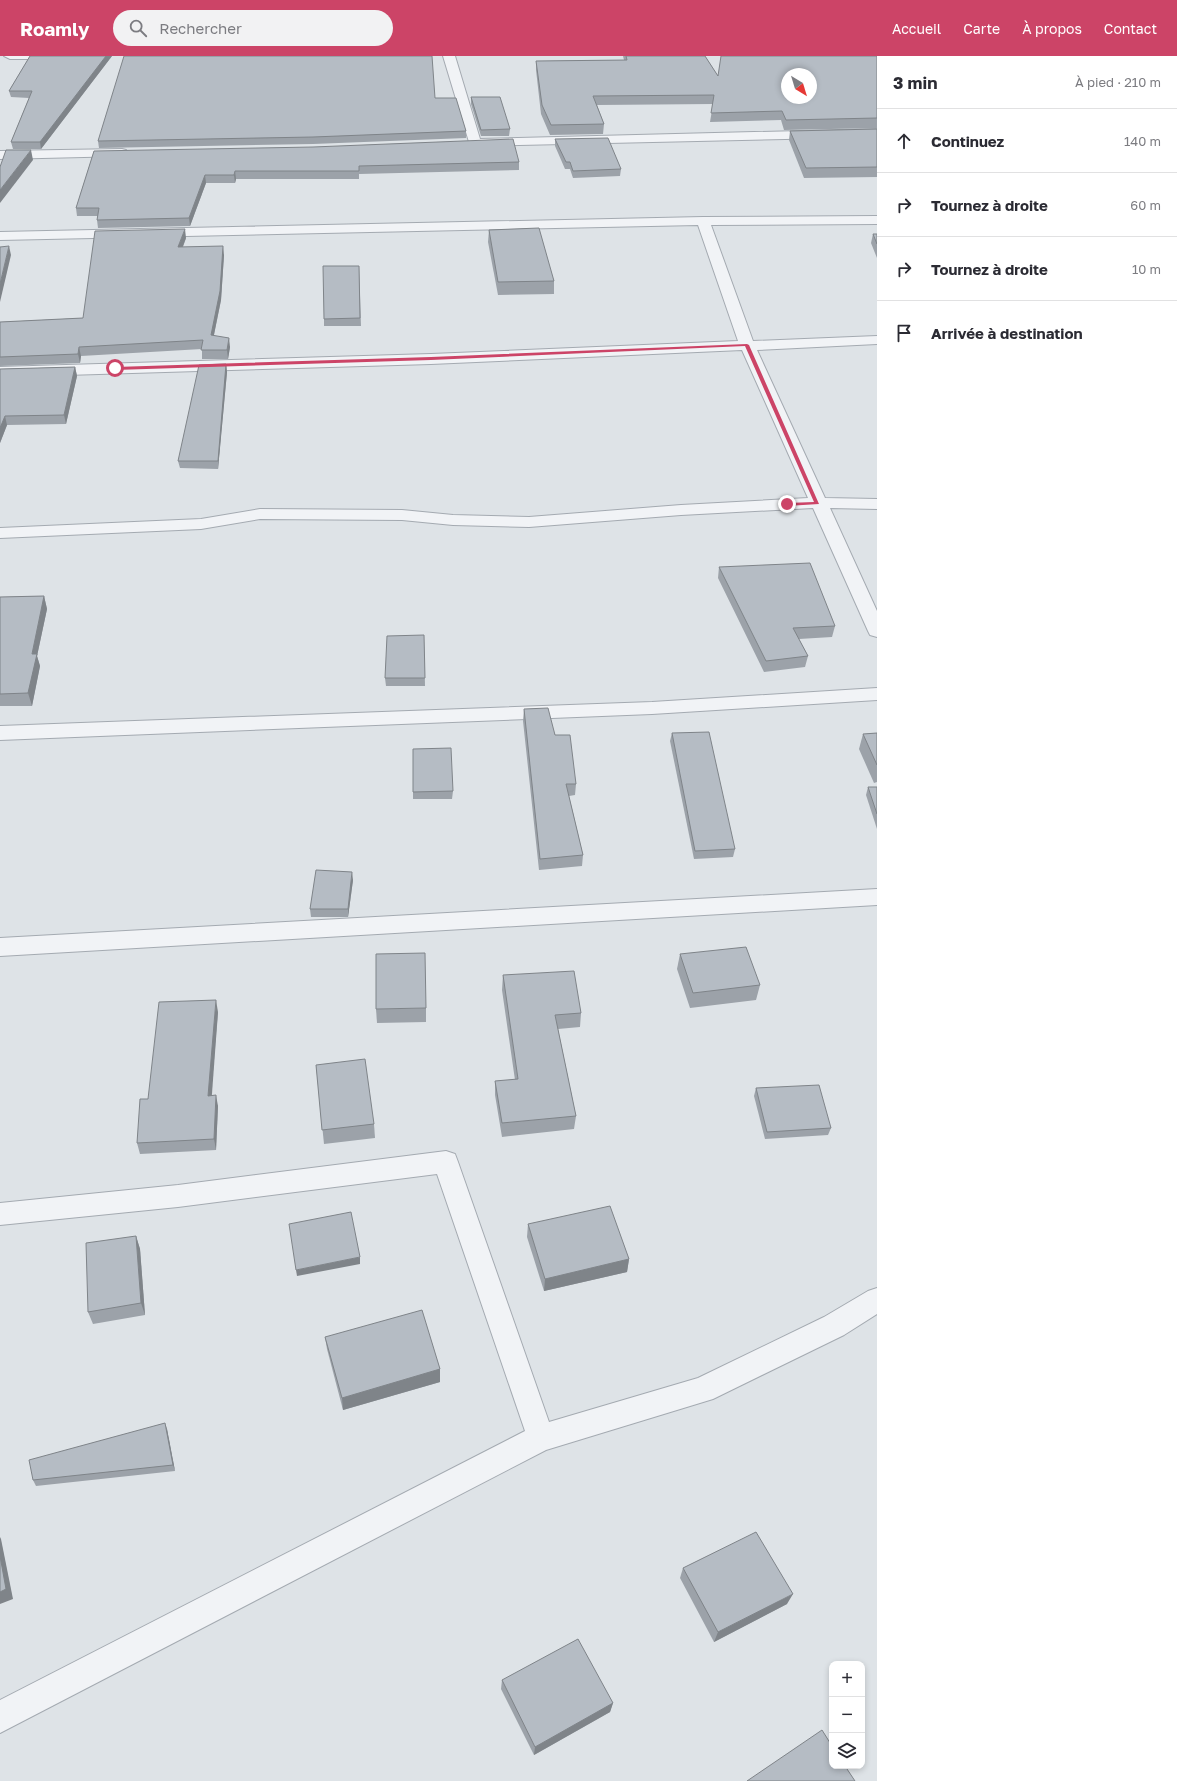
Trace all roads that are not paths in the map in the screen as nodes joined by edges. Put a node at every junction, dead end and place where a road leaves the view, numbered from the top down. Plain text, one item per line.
1 (10, 56) edge
2 (94, 56) edge
3 (449, 56) edge
4 (877, 133) edge
5 (460, 142) edge
6 (475, 142) junction
7 (138, 153) edge
8 (0, 155) edge
9 (877, 220) edge
10 (703, 221) junction
11 (0, 236) edge
12 (877, 340) edge
13 (747, 345) junction
14 (0, 372) edge
15 (817, 503) junction
16 (877, 504) edge
17 (0, 533) edge
18 (877, 631) edge
19 (877, 694) edge
20 (0, 733) edge
21 (877, 897) edge
22 (0, 947) edge
23 (0, 1214) edge
24 (877, 1300) edge
25 (541, 1438) junction
26 (0, 1717) edge

1 - 2 street
3 - 6 street
4 - 6 street
5 - 6 street
7 - 8 street
9 - 10 street
10 - 11 street
10 - 13 street
12 - 13 street
13 - 14 street
13 - 15 street
15 - 16 street
15 - 17 street
15 - 18 street
19 - 20 street
21 - 22 street
23 - 25 street
24 - 25 street
25 - 26 street

